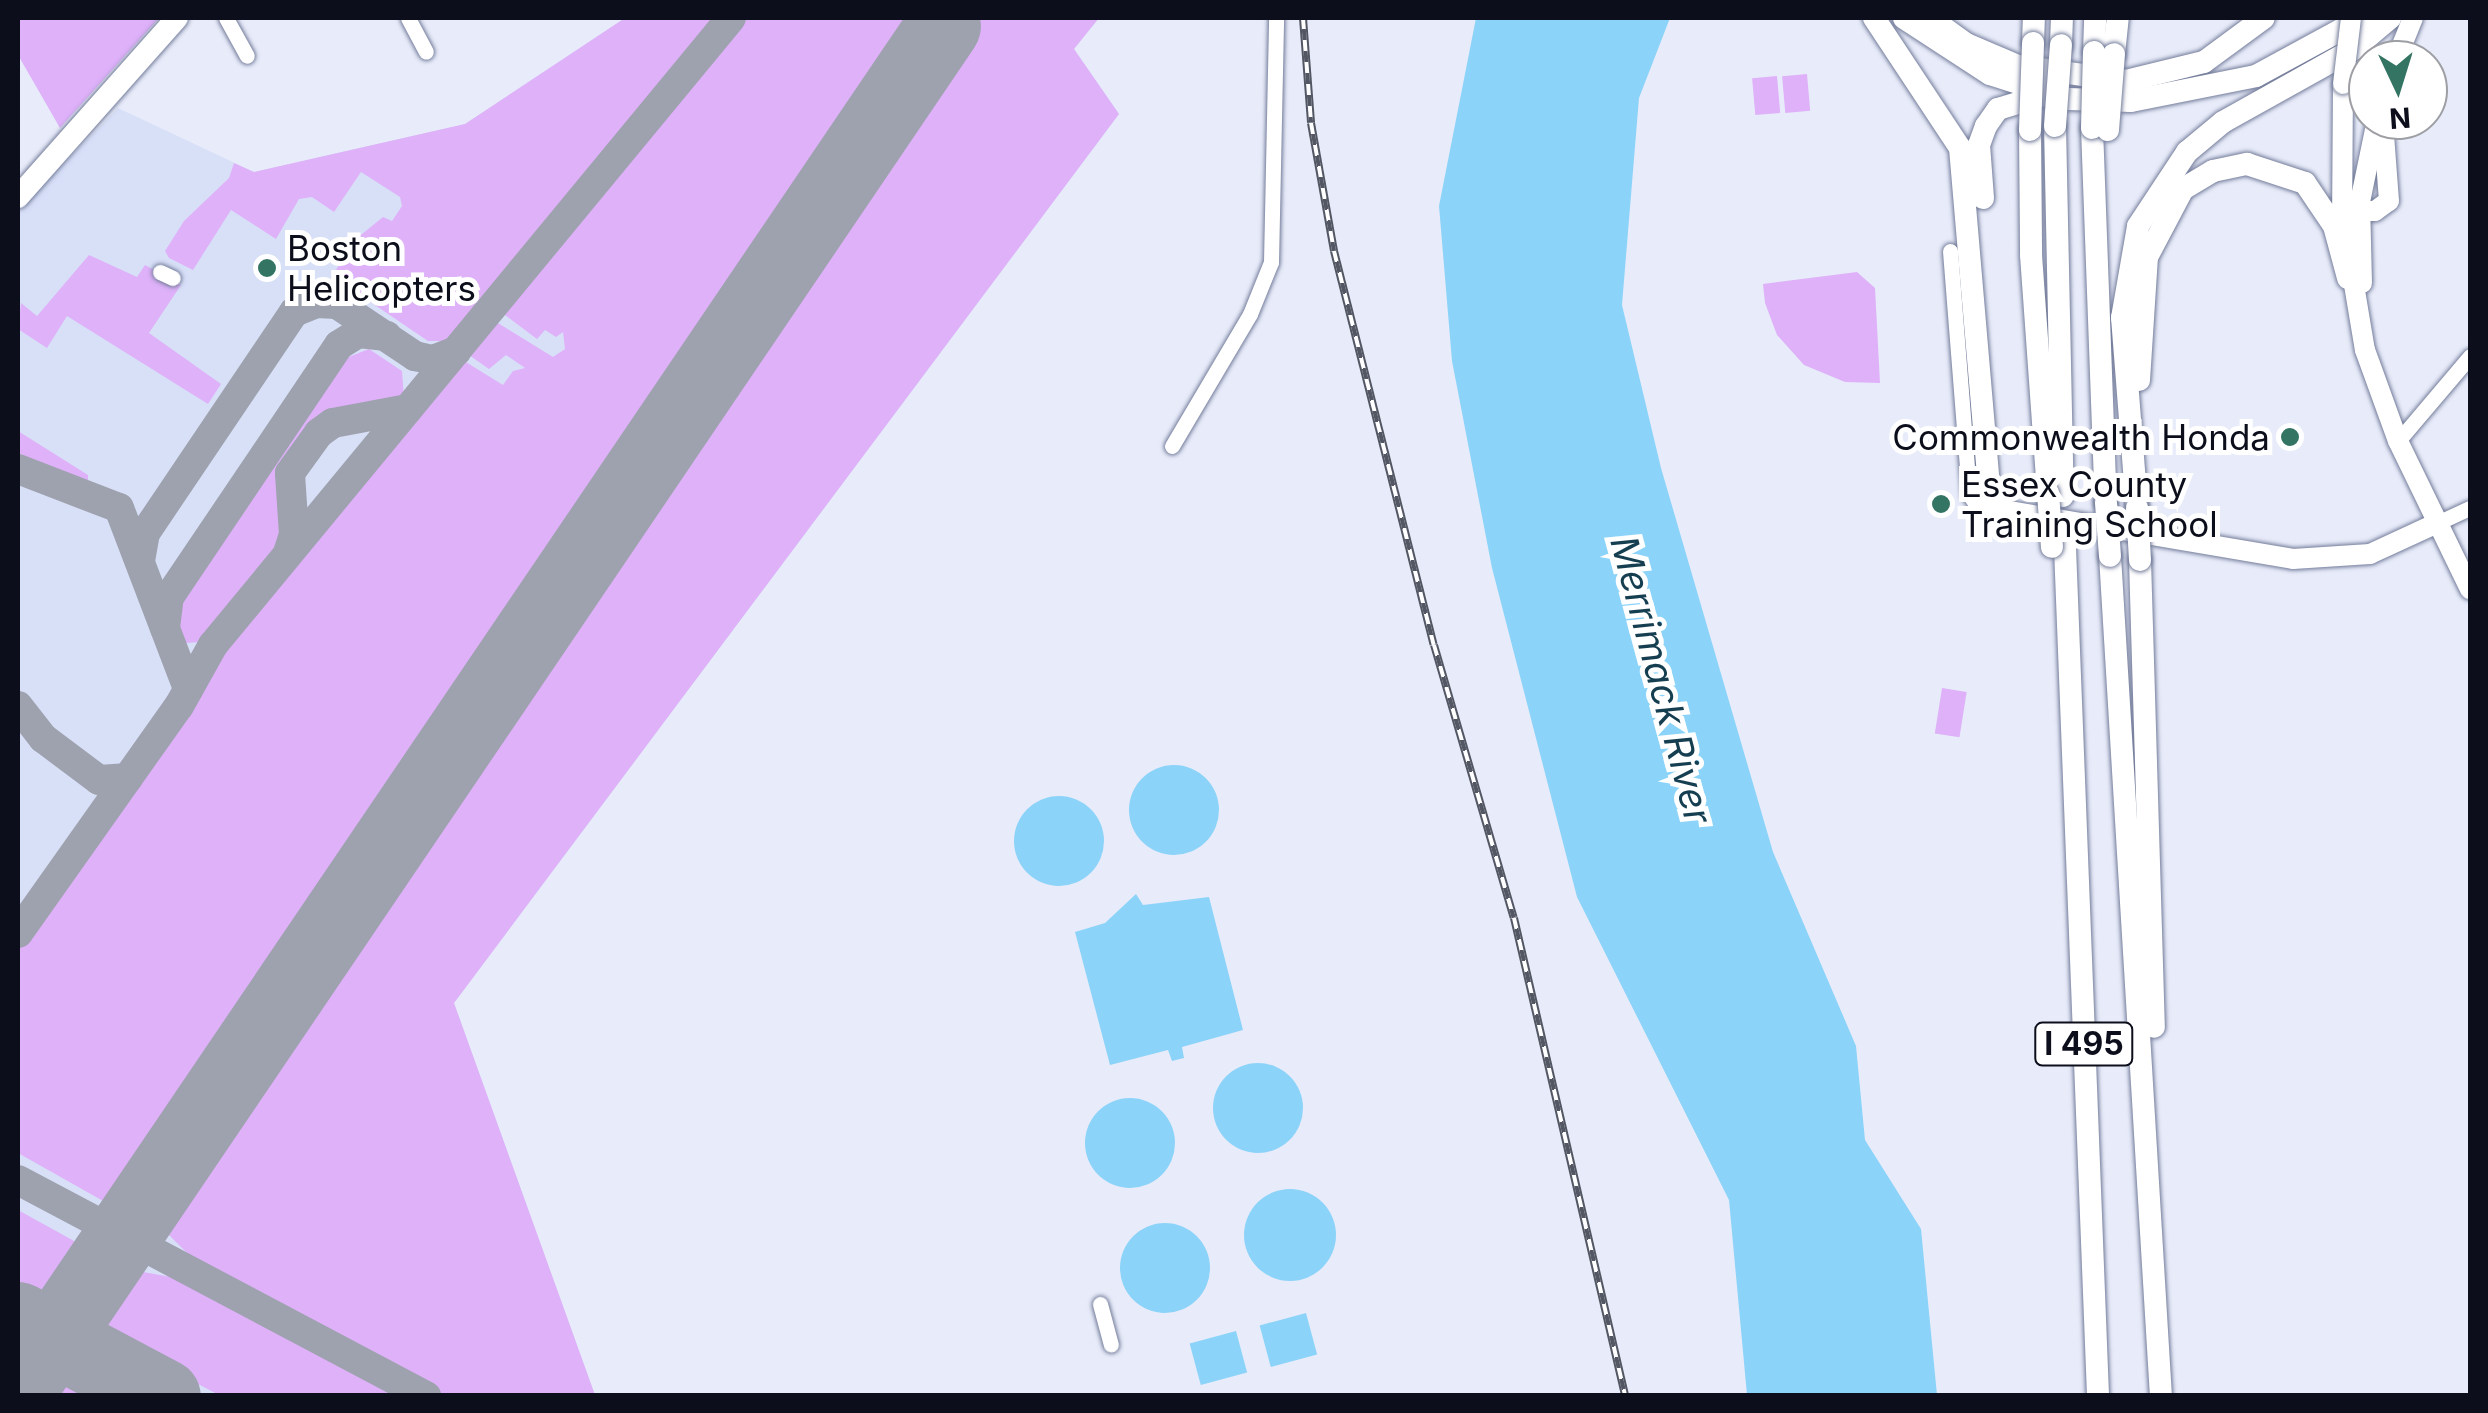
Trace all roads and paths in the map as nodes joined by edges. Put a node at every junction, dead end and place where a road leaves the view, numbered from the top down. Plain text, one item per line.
1 (178, 18) edge
2 (226, 18) edge
3 (408, 18) edge
4 (1276, 18) edge
5 (1874, 18) edge
6 (1904, 18) edge
7 (1930, 18) edge
8 (2034, 18) edge
9 (2062, 18) edge
10 (2095, 18) edge
11 (2118, 18) edge
12 (2264, 18) edge
13 (2351, 18) edge
14 (2363, 18) edge
15 (2390, 18) edge
16 (426, 52) dead end
17 (2104, 53) junction
18 (247, 56) dead end
19 (2048, 95) junction
20 (2376, 140) edge
21 (2382, 140) edge
22 (2342, 176) junction
23 (18, 197) edge
24 (2360, 211) junction
25 (1950, 251) dead end
26 (2348, 278) junction
27 (2470, 356) edge
28 (2398, 441) junction
29 (1172, 446) dead end
30 (2055, 494) junction
31 (2137, 508) junction
32 (2470, 508) edge
33 (2004, 510) junction
34 (2435, 524) junction
35 (2470, 588) edge
36 (2151, 1195) junction
37 (1100, 1304) dead end
38 (1111, 1345) dead end
39 (2098, 1396) edge
40 (2161, 1396) edge

1 - 23 highway
2 - 18 street
3 - 16 street
4 - 29 street
5 - 33 highway
6 - 19 highway
7 - 12 highway
8 - 30 highway, bridge
9 - 30 highway, I 495, bridge
10 - 17 highway, I 495
11 - 17 highway
13 - 22 main road, bridge
14 - 19 highway
15 - 31 highway
17 - 36 highway, I 495, bridge
19 - 33 highway
20 - 24 main road
21 - 24 main road
22 - 24 main road
22 - 26 main road
24 - 28 main road
25 - 33 street
26 - 28 main road
26 - 31 highway
27 - 28 street
28 - 34 main road
30 - 39 highway, I 495
31 - 36 highway, bridge
32 - 34 street
33 - 34 main road
34 - 35 main road
36 - 40 highway, I 495
37 - 38 street

